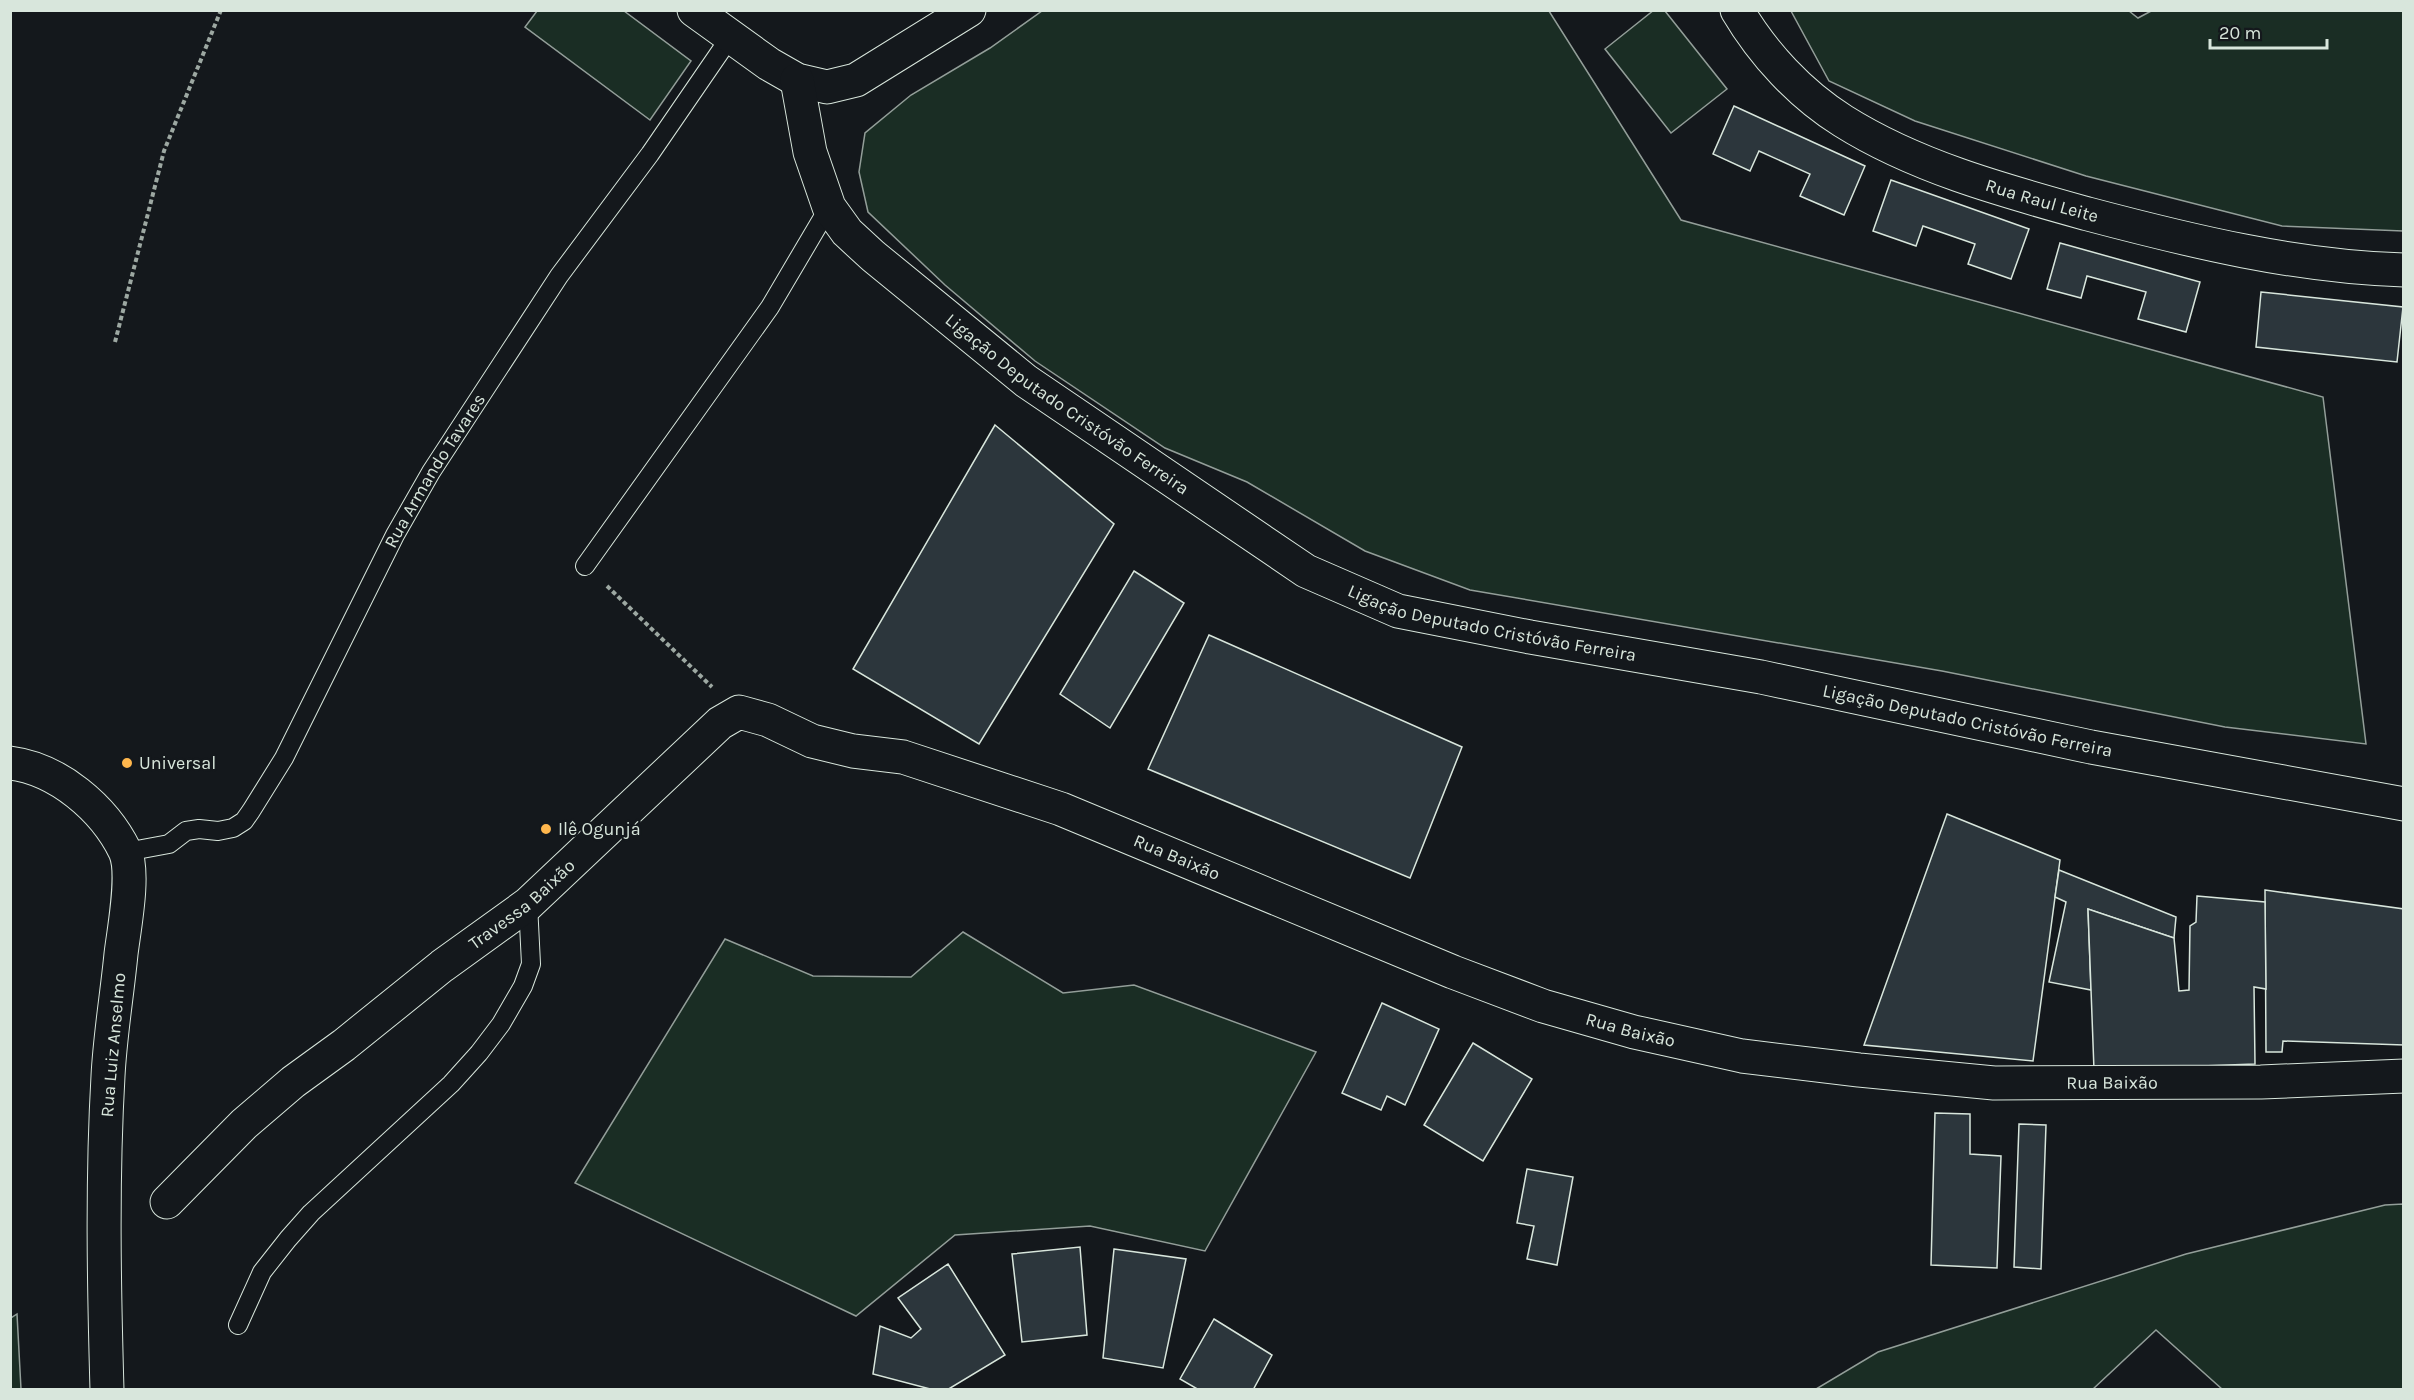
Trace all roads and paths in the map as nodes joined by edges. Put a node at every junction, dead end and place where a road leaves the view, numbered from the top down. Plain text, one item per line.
1 (221, 10) edge
2 (694, 10) edge
3 (969, 10) edge
4 (1737, 10) edge
5 (731, 36) junction
6 (796, 80) junction
7 (829, 207) junction
8 (2403, 270) edge
9 (115, 342) dead end
10 (585, 566) joint
11 (739, 712) junction
12 (10, 763) edge
13 (2403, 804) edge
14 (126, 852) junction
15 (528, 904) junction
16 (2403, 1076) edge
17 (167, 1202) dead end
18 (238, 1326) dead end
19 (107, 1389) edge

1 - 9 path
2 - 5 street
3 - 6 street
4 - 8 street, Rua Raul Leite
5 - 6 street
5 - 14 lane, Rua Armando Tavares
6 - 7 street, Ligação Deputado Cristóvão Ferreira
7 - 10 lane
7 - 13 street, Ligação Deputado Cristóvão Ferreira
10 - 11 path
11 - 15 street, Travessa Baixão
11 - 16 street, Rua Baixão
12 - 14 street, Rua Luiz Anselmo
14 - 19 street, Rua Luiz Anselmo
15 - 17 street, Travessa Baixão
15 - 18 lane

